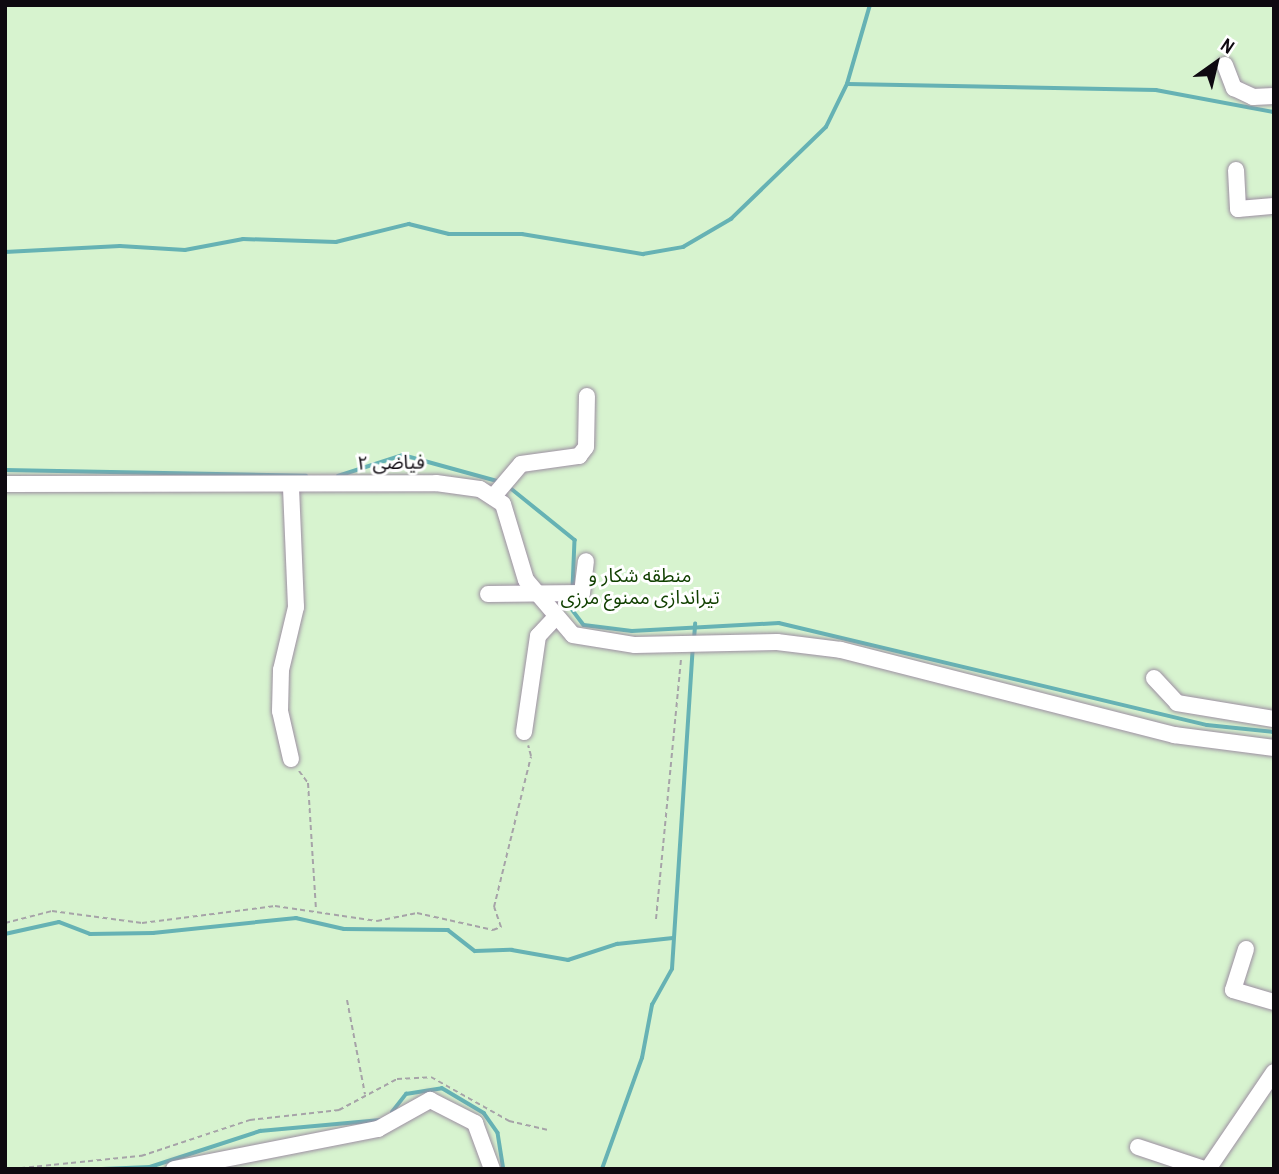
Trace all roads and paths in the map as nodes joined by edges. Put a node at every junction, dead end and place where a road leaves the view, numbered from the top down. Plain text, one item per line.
1 (1225, 65) dead end
2 (1274, 96) edge
3 (1236, 170) dead end
4 (1274, 206) edge
5 (587, 397) dead end
6 (5, 484) edge
7 (291, 486) junction
8 (502, 487) junction
9 (586, 561) dead end
10 (535, 592) junction
11 (488, 594) dead end
12 (554, 619) junction
13 (690, 645) junction
14 (1154, 678) dead end
15 (1274, 719) edge
16 (524, 732) joint
17 (1274, 748) edge
18 (291, 759) joint
19 (316, 910) junction
20 (656, 919) dead end
21 (5, 923) edge
22 (1247, 949) dead end
23 (347, 1000) dead end
24 (1274, 1002) edge
25 (1274, 1072) edge
26 (365, 1096) junction
27 (548, 1130) dead end
28 (1138, 1147) dead end
29 (12, 1169) edge
30 (174, 1169) edge
31 (492, 1169) edge
32 (1206, 1169) edge

1 - 2 street
3 - 4 street
5 - 8 street
6 - 7 street, فیاضی ۲
7 - 8 street, فیاضی ۲
7 - 18 street
8 - 10 street
9 - 10 street
10 - 11 street
10 - 12 street
12 - 13 street
12 - 16 street
13 - 17 street
13 - 20 path
14 - 15 street
16 - 19 path
18 - 19 path
19 - 21 path
22 - 24 street
23 - 26 path
25 - 32 street
26 - 27 path
26 - 29 path
28 - 32 street
30 - 31 street

